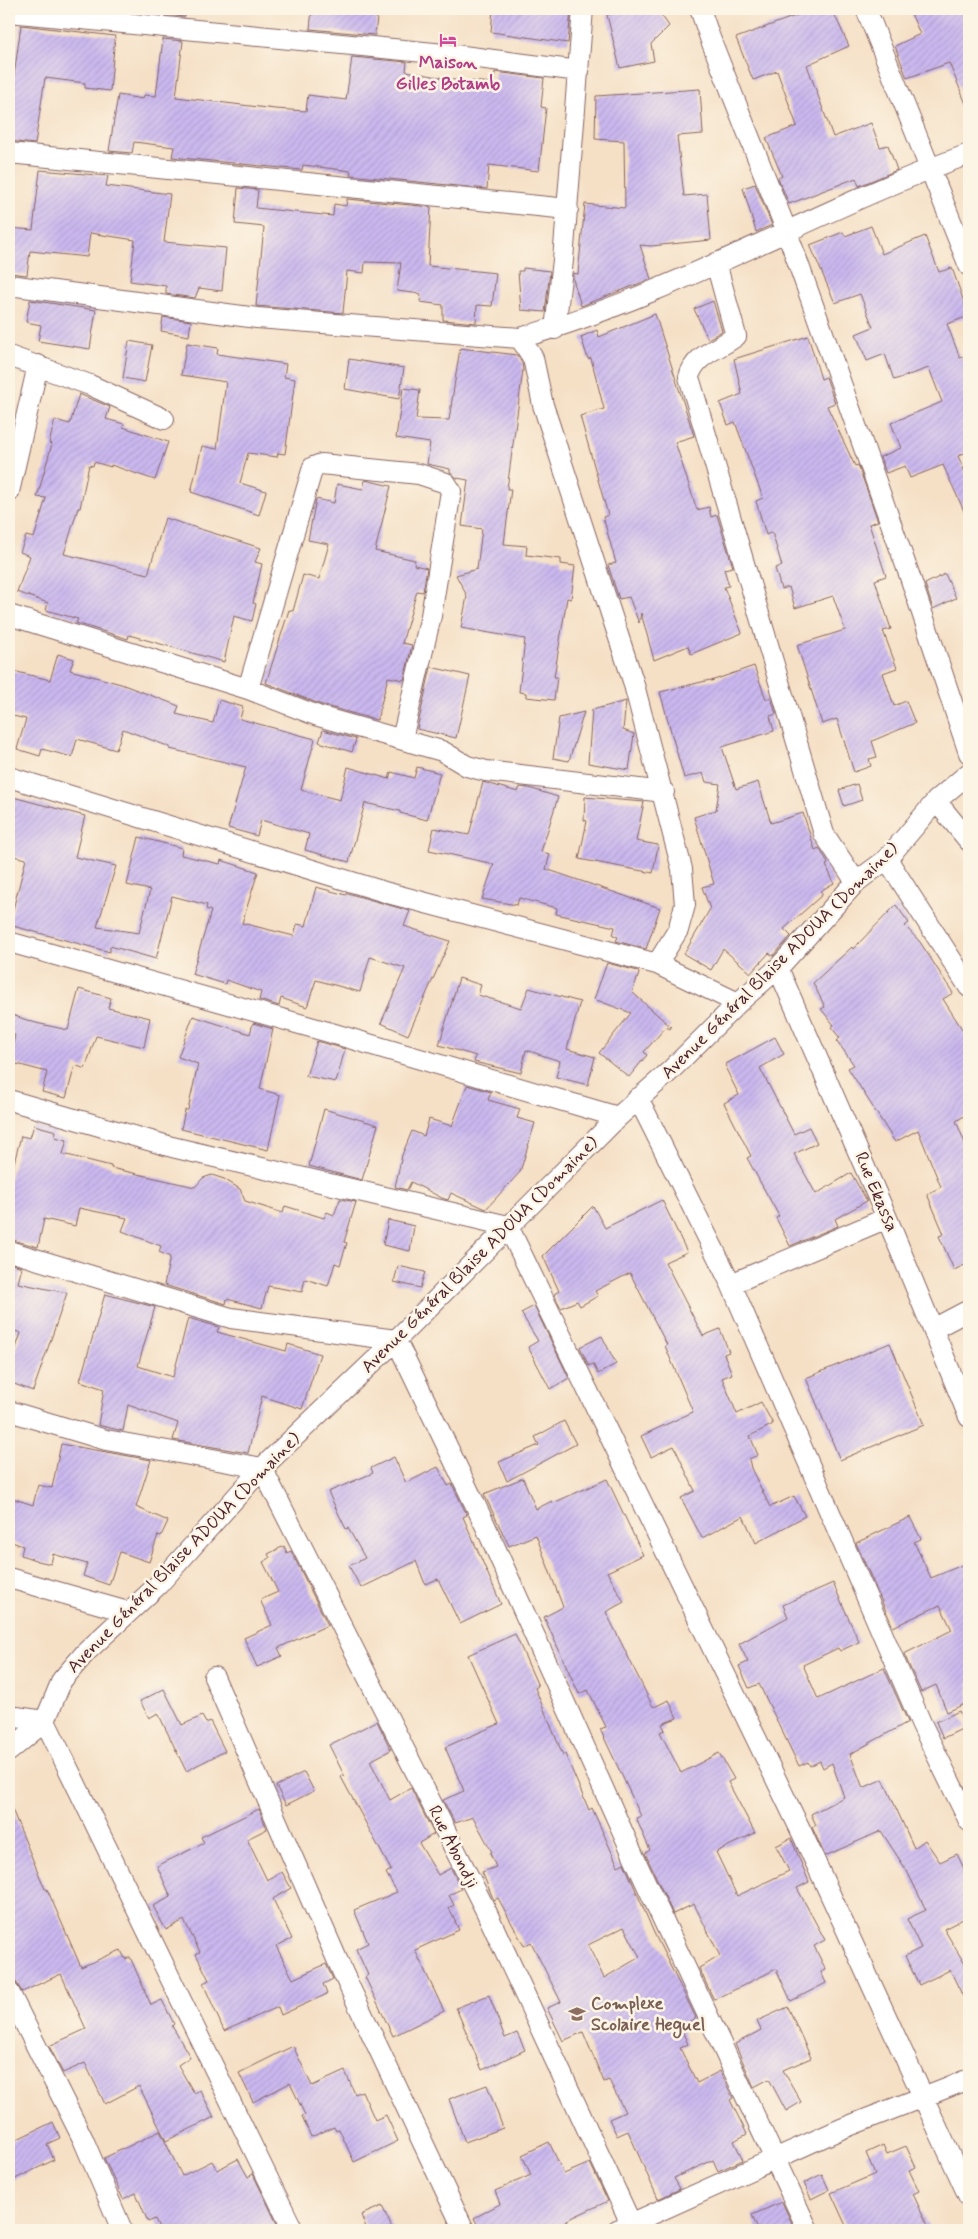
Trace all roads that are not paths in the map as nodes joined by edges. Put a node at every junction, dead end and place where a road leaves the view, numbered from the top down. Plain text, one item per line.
1 (583, 9) edge
2 (700, 9) edge
3 (866, 9) edge
4 (9, 12) edge
5 (579, 71) junction
6 (9, 153) edge
7 (969, 154) edge
8 (930, 168) junction
9 (568, 208) junction
10 (787, 232) junction
11 (716, 264) junction
12 (969, 266) edge
13 (9, 285) edge
14 (555, 329) junction
15 (520, 338) junction
16 (9, 356) edge
17 (38, 365) junction
18 (164, 419) dead end
19 (9, 492) edge
20 (9, 615) edge
21 (248, 689) junction
22 (402, 739) junction
23 (969, 753) edge
24 (969, 773) edge
25 (9, 777) edge
26 (664, 792) junction
27 (936, 801) junction
28 (969, 841) edge
29 (887, 859) junction
30 (856, 882) junction
31 (9, 942) edge
32 (656, 964) junction
33 (778, 968) junction
34 (969, 987) edge
35 (738, 1003) junction
36 (638, 1098) junction
37 (9, 1100) edge
38 (618, 1117) junction
39 (888, 1218) junction
40 (508, 1226) junction
41 (9, 1252) edge
42 (731, 1284) junction
43 (969, 1310) edge
44 (933, 1329) junction
45 (396, 1340) junction
46 (9, 1411) edge
47 (969, 1417) edge
48 (262, 1468) junction
49 (9, 1578) edge
50 (128, 1612) junction
51 (214, 1677) dead end
52 (9, 1716) edge
53 (45, 1722) junction
54 (9, 1751) edge
55 (969, 1821) edge
56 (9, 1992) edge
57 (969, 2079) edge
58 (924, 2098) junction
59 (776, 2159) junction
60 (969, 2197) edge
61 (628, 2228) edge
62 (122, 2230) edge
63 (293, 2230) edge
64 (464, 2230) edge
65 (808, 2230) edge

1 - 5 street
2 - 10 street
3 - 8 street
4 - 5 street
5 - 9 street
6 - 9 street
7 - 8 street
8 - 10 street
8 - 12 street
9 - 14 street
10 - 11 street
10 - 23 street
11 - 14 street
11 - 30 street
13 - 15 street
14 - 15 street
15 - 26 street
16 - 17 street
17 - 18 street
17 - 19 street
20 - 21 street
21 - 22 street
21 - 22 street
22 - 26 street
24 - 27 street, Avenue Général Blaise ADOUA (Domaine)
25 - 32 street
26 - 32 street
27 - 28 street
27 - 29 street, Avenue Général Blaise ADOUA (Domaine)
29 - 30 street, Avenue Général Blaise ADOUA (Domaine)
29 - 34 street
30 - 33 street, Avenue Général Blaise ADOUA (Domaine)
31 - 38 street
32 - 35 street
33 - 35 street, Avenue Général Blaise ADOUA (Domaine)
33 - 39 street, Rue Ekassa
35 - 36 street, Avenue Général Blaise ADOUA (Domaine)
36 - 38 street, Avenue Général Blaise ADOUA (Domaine)
36 - 42 street
37 - 40 street
38 - 40 street, Avenue Général Blaise ADOUA (Domaine)
39 - 42 street
39 - 44 street, Rue Ekassa
40 - 45 street, Avenue Général Blaise ADOUA (Domaine)
40 - 58 street
41 - 45 street
42 - 55 street
43 - 44 street
44 - 47 street, Rue Ekassa
45 - 48 street, Avenue Général Blaise ADOUA (Domaine)
45 - 59 street
46 - 48 street
48 - 50 street, Avenue Général Blaise ADOUA (Domaine)
48 - 61 street, Rue Abondji
49 - 50 street
50 - 53 street, Avenue Général Blaise ADOUA (Domaine)
51 - 64 street
52 - 53 street
53 - 54 street, Avenue Général Blaise ADOUA (Domaine)
53 - 63 street
56 - 62 street
57 - 58 street
58 - 59 street
58 - 60 street
59 - 61 street
59 - 65 street

